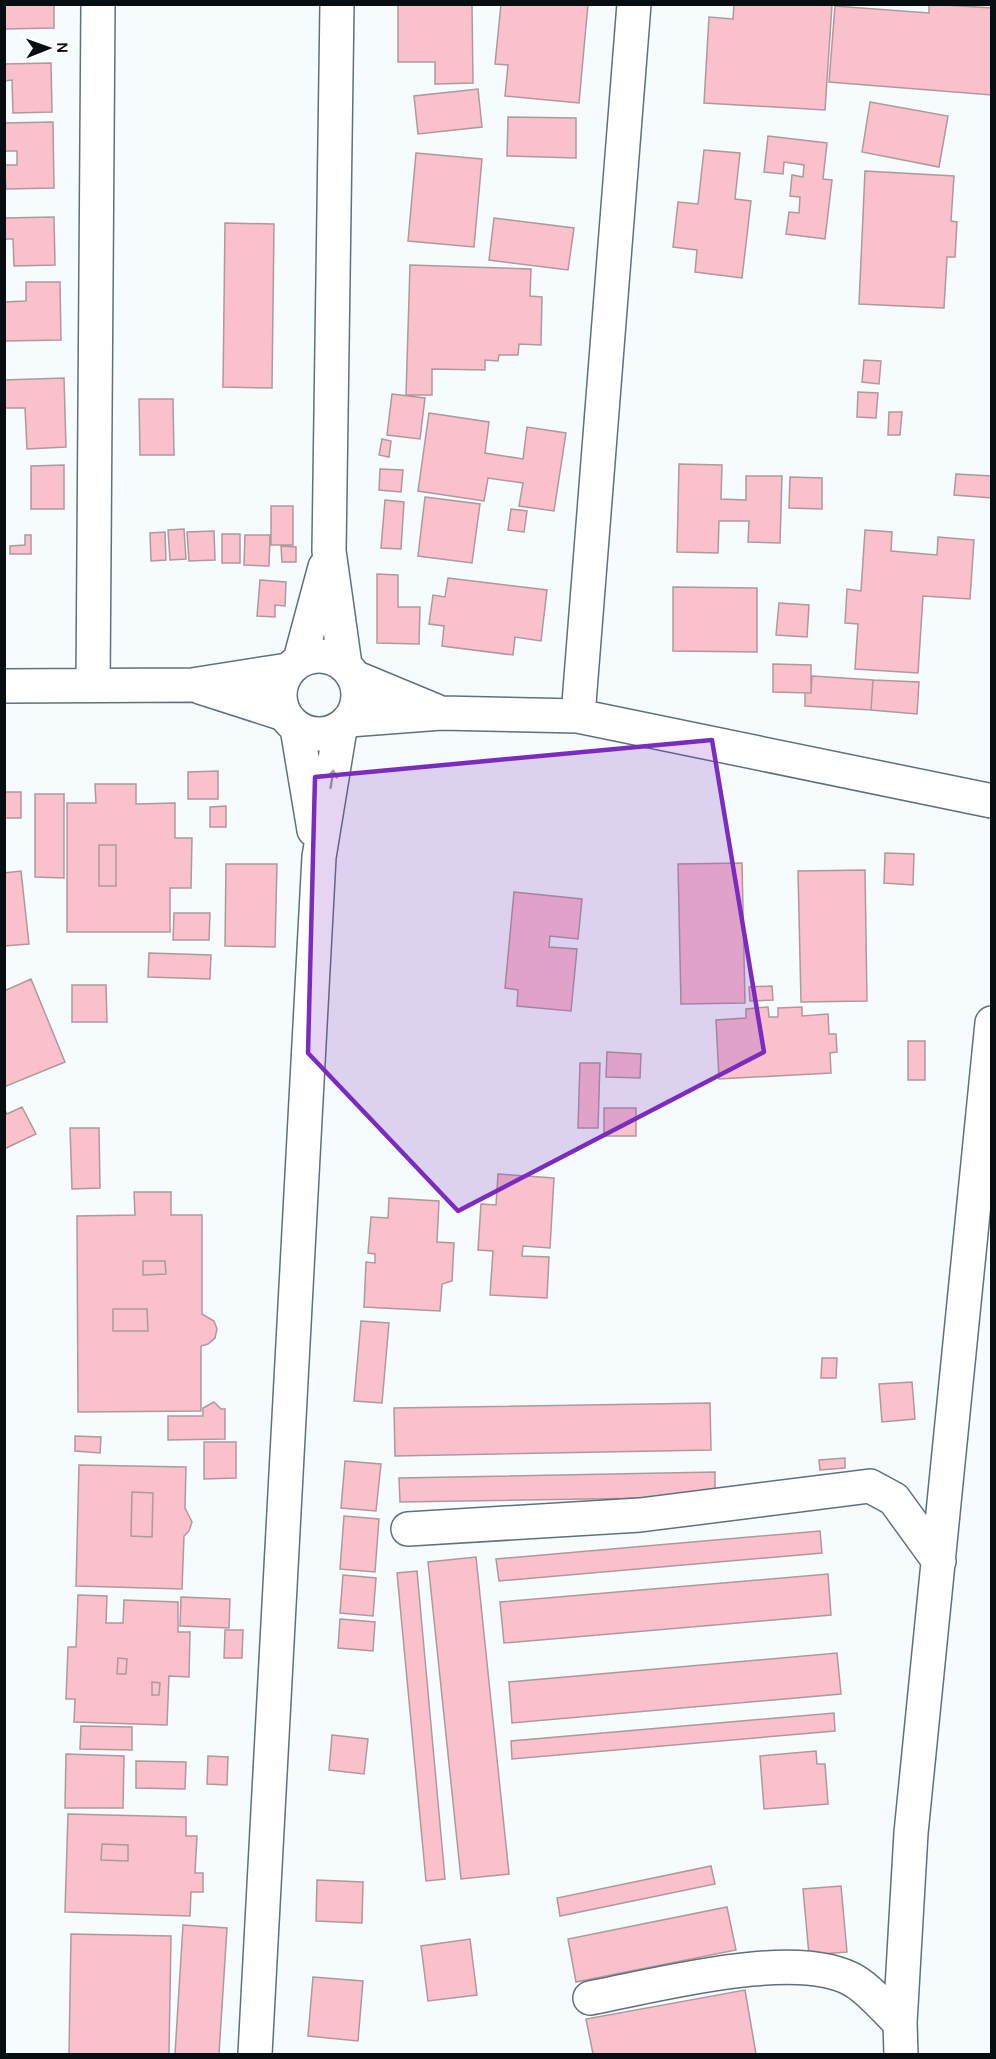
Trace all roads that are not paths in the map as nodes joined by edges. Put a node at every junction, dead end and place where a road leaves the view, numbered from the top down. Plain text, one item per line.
1 (98, 4) edge
2 (337, 4) edge
3 (634, 4) edge
4 (329, 551) junction
5 (294, 665) junction
6 (350, 671) junction
7 (93, 685) junction
8 (192, 685) junction
9 (4, 686) edge
10 (441, 713) junction
11 (578, 716) junction
12 (291, 721) junction
13 (345, 725) junction
14 (992, 801) edge
15 (319, 857) junction
16 (992, 1023) edge
17 (408, 1529) dead end
18 (939, 1561) junction
19 (590, 1998) dead end
20 (901, 2039) edge
21 (255, 2055) edge

1 - 7 street
2 - 4 street
3 - 11 street
4 - 5 street
4 - 6 street
5 - 6 street
5 - 8 street
5 - 12 street
6 - 10 street
6 - 13 street
7 - 8 street
7 - 9 street
8 - 12 street
10 - 11 street
10 - 13 street
11 - 14 street
12 - 13 street
12 - 15 street
15 -> 13 street
15 - 21 street
16 - 18 street
17 - 18 street
18 - 20 street
19 - 20 street

